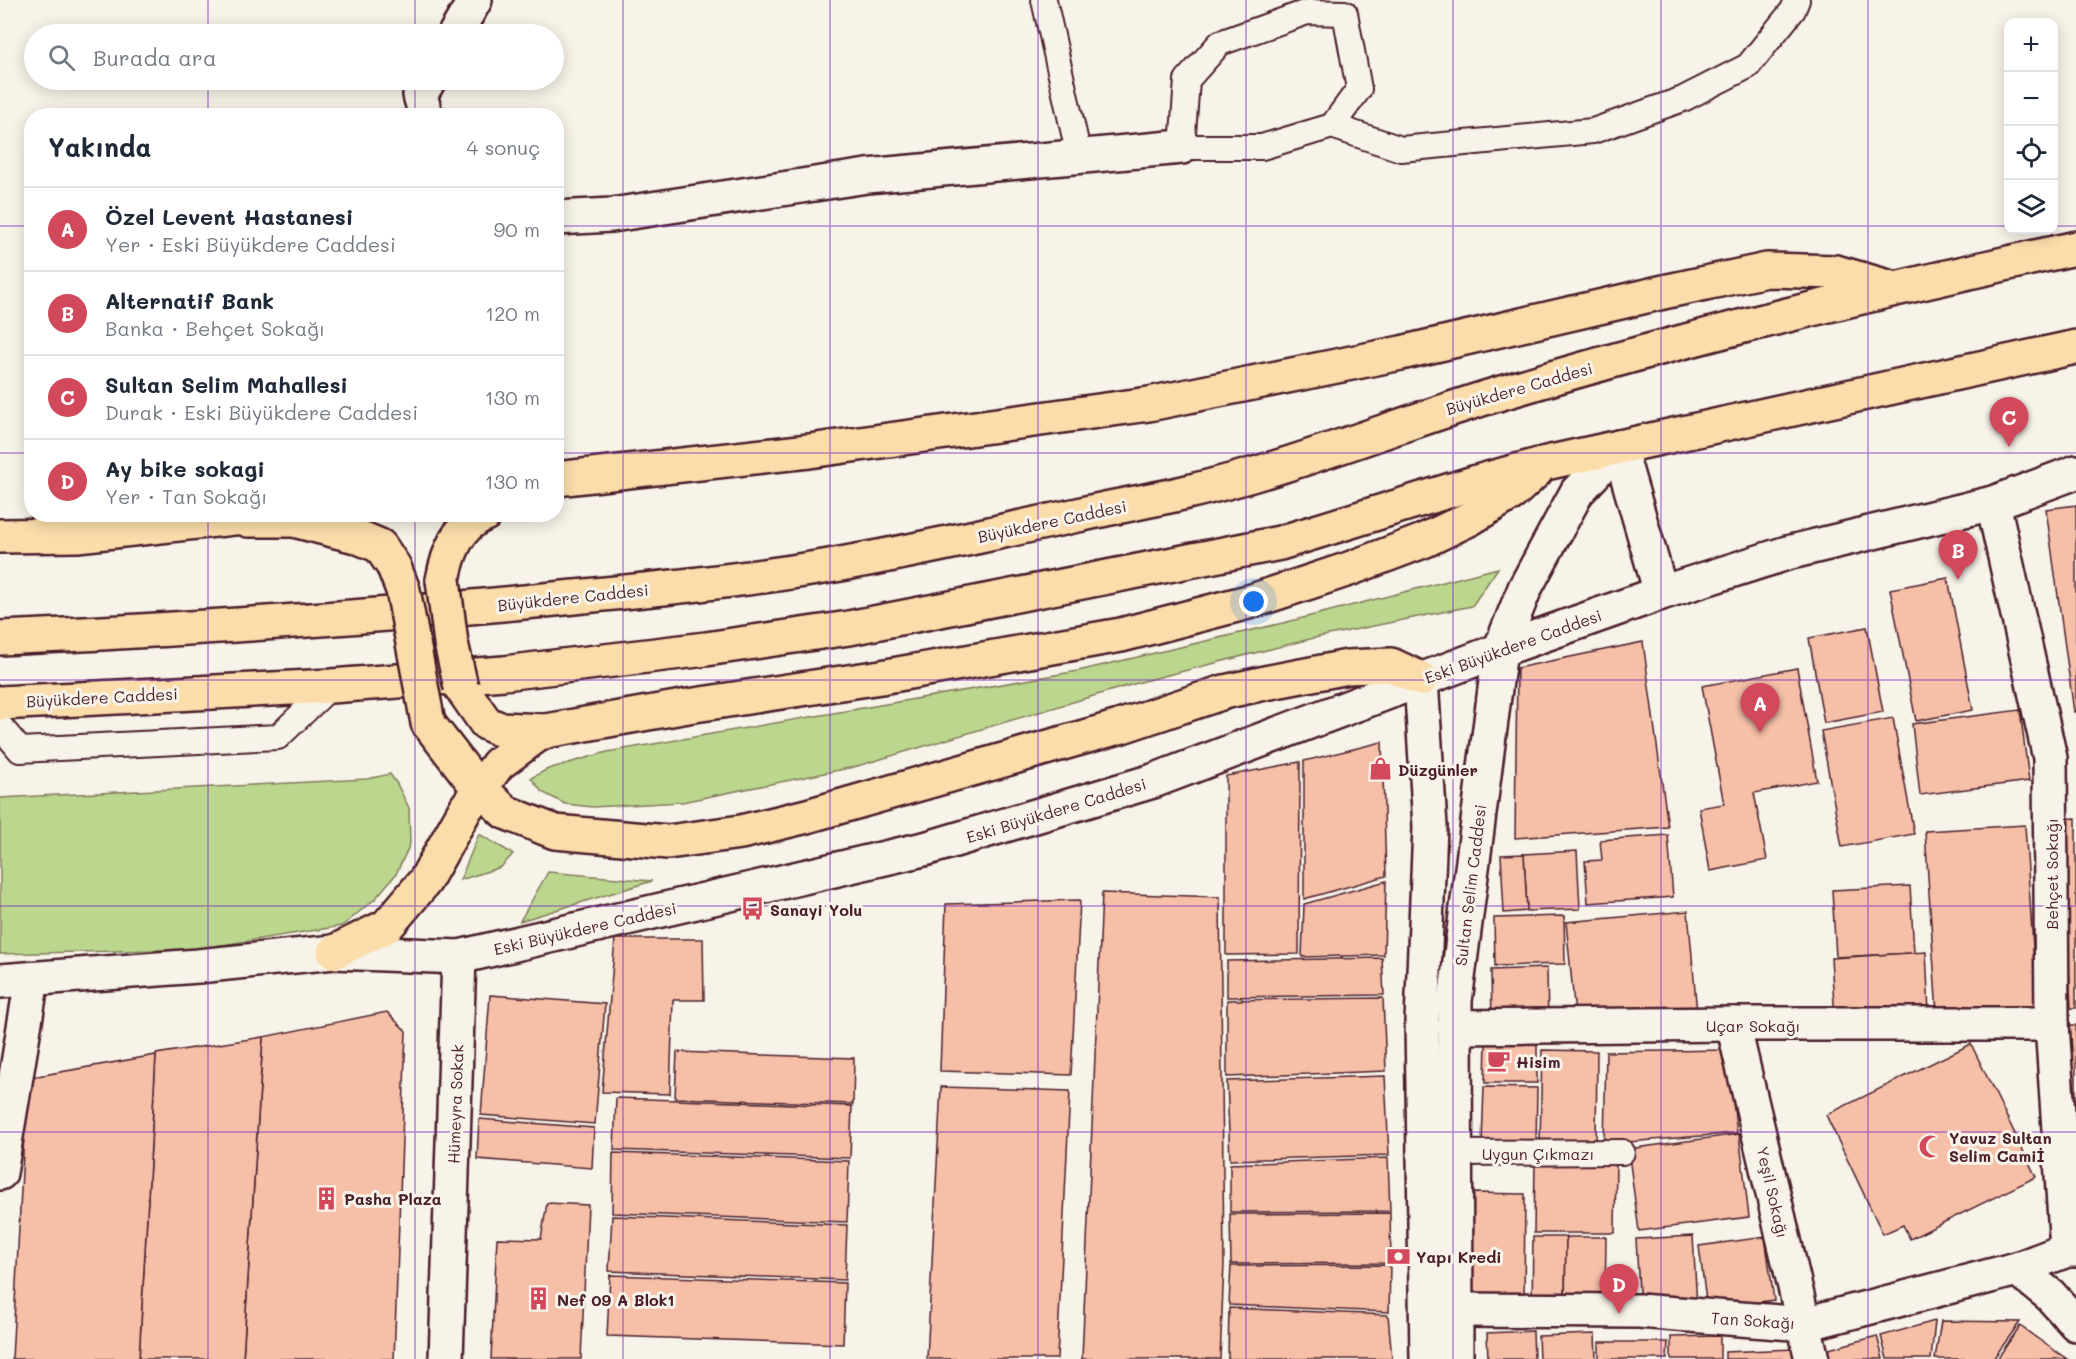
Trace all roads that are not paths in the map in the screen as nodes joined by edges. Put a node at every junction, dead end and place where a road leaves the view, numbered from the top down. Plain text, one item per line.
1 (475, 0) edge
2 (1044, 0) edge
3 (1797, 0) edge
4 (461, 24) edge
5 (423, 90) edge
6 (424, 108) edge
7 (1332, 126) junction
8 (1182, 147) junction
9 (1079, 156) junction
10 (564, 218) edge
11 (2076, 248) edge
12 (1893, 288) junction
13 (2076, 347) edge
14 (1619, 447) junction
15 (1545, 463) junction
16 (659, 469) junction
17 (2076, 472) edge
18 (564, 478) edge
19 (564, 498) edge
20 (1993, 503) junction
21 (208, 522) edge
22 (302, 522) edge
23 (471, 522) edge
24 (0, 536) edge
25 (1661, 593) junction
26 (0, 638) edge
27 (1500, 650) junction
28 (1421, 679) junction
29 (331, 686) junction
30 (0, 703) edge
31 (428, 723) junction
32 (0, 726) edge
33 (546, 731) junction
34 (481, 789) junction
35 (442, 850) junction
36 (334, 952) junction
37 (459, 957) junction
38 (16, 980) edge
39 (1733, 1024) junction
40 (2052, 1024) junction
41 (1454, 1028) junction
42 (1622, 1152) dead end
43 (1455, 1153) junction
44 (0, 1173) edge
45 (2072, 1250) edge
46 (2017, 1269) junction
47 (1441, 1310) junction
48 (1804, 1324) junction
49 (2076, 1324) edge
50 (446, 1359) edge
51 (1427, 1359) edge
52 (1456, 1359) edge
53 (1812, 1359) edge

1 - 4 street
2 - 9 lane
3 - 7 lane
5 - 6 street
7 - 8 lane
7 - 8 lane
8 - 9 street
9 - 10 street
11 - 12 main road, Büyükdere Caddesi
12 - 16 main road
12 - 26 main road, Büyükdere Caddesi
13 - 14 main road, Büyükdere Caddesi
14 - 15 main road, Büyükdere Caddesi
14 - 25 street
14 - 27 street, Sultan Selim Caddesi
15 - 29 main road, Büyükdere Caddesi
15 - 33 main road
16 - 18 main road
16 - 19 main road
17 - 20 street, Eski Büyükdere Caddesi
20 - 25 street, Eski Büyükdere Caddesi
20 - 40 street, Behçet Sokağı
21 - 24 main road
22 - 31 main road, bridge
23 - 33 main road, bridge
25 - 27 street, Eski Büyükdere Caddesi
27 - 28 street, Eski Büyükdere Caddesi
27 - 41 street, Sultan Selim Caddesi
28 - 34 main road
28 - 37 street, Eski Büyükdere Caddesi
28 - 47 street, Sultan Selim Caddesi
29 - 30 main road, Büyükdere Caddesi
29 - 32 lane
31 - 34 main road
31 - 35 main road
33 - 34 main road
34 - 35 main road
35 - 36 main road
36 - 37 street, Eski Büyükdere Caddesi
36 - 38 street, Eski Büyükdere Caddesi
37 - 50 street, Hümeyra Sokak
38 - 44 street
39 - 40 street, Uçar Sokağı
39 - 41 street, Uçar Sokağı
39 - 48 street, Yeşil Sokağı
40 - 45 street, Behçet Sokağı
41 - 43 street, Sultan Selim Caddesi
42 - 43 lane, Uygun Çıkmazı
43 - 47 street, Sultan Selim Caddesi
45 - 46 street, Tan Sokağı
46 - 48 street, Tan Sokağı
46 - 49 street
47 - 48 street, Tan Sokağı
47 - 51 street, Sultan Selim Caddesi
47 - 52 street, Sultan Selim Caddesi
48 - 53 street, Yeşil Sokağı

